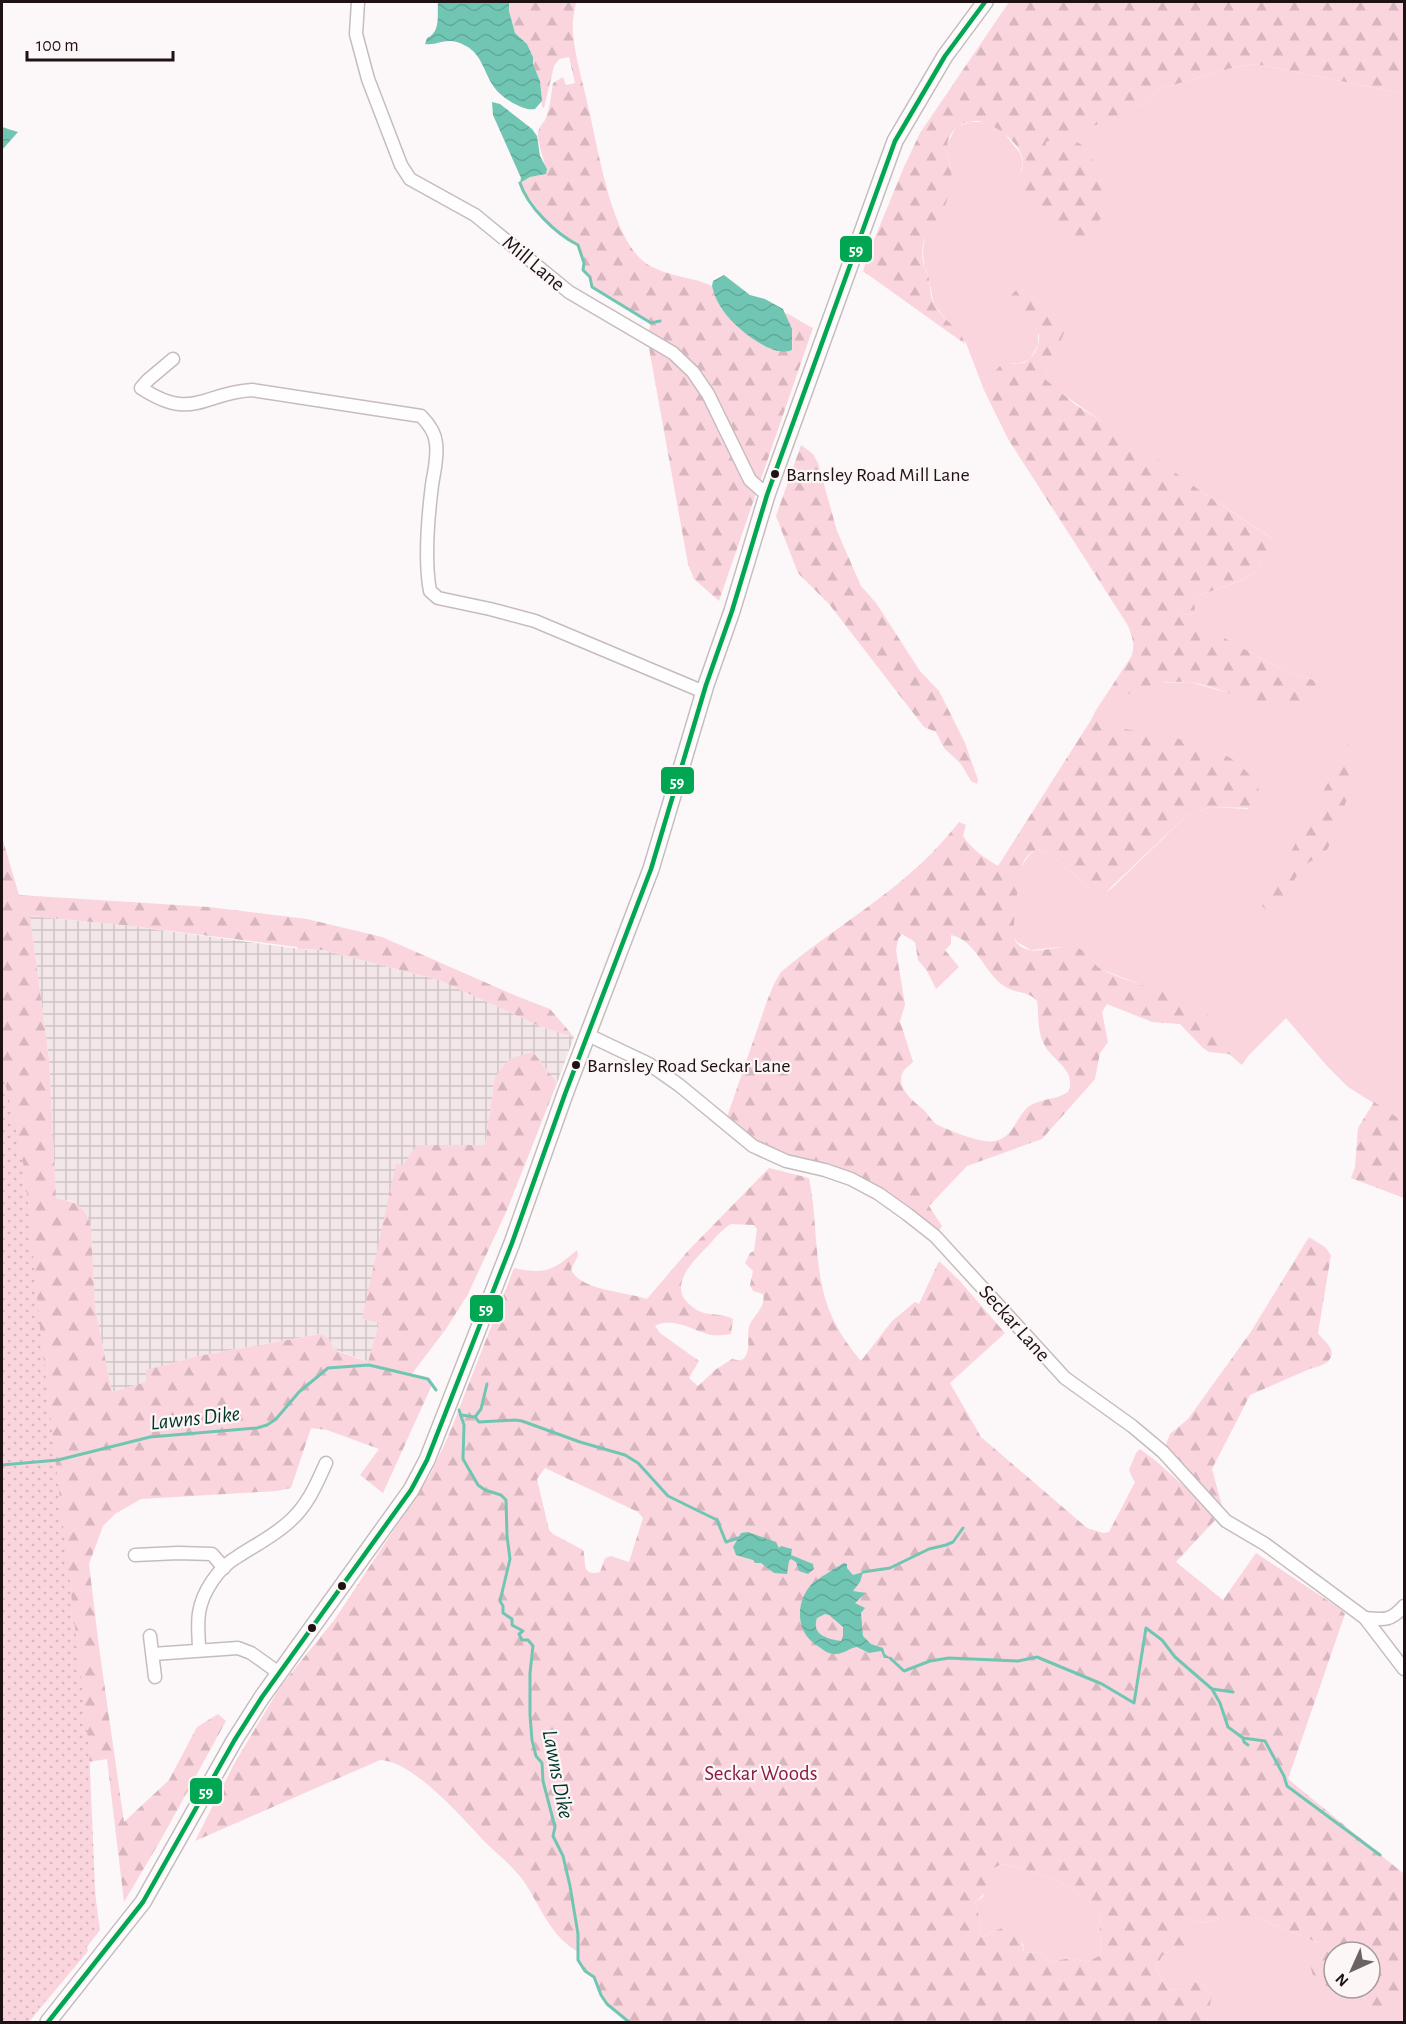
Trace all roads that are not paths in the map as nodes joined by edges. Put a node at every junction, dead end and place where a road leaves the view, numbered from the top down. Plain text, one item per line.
1 (358, 2) edge
2 (985, 2) edge
3 (173, 358) dead end
4 (767, 495) junction
5 (704, 692) junction
6 (588, 1035) junction
7 (326, 1462) dead end
8 (135, 1555) dead end
9 (224, 1568) junction
10 (1404, 1606) edge
11 (1365, 1618) junction
12 (150, 1636) dead end
13 (199, 1650) junction
14 (153, 1654) junction
15 (1404, 1669) edge
16 (279, 1673) junction
17 (155, 1677) dead end
18 (48, 2022) edge

1 - 4 street, Mill Lane
2 - 4 main road
3 - 5 street
4 - 5 main road
5 - 6 main road
6 - 11 street, Seckar Lane
6 - 16 main road
7 - 9 street
8 - 9 street
9 - 13 street
10 - 11 street
11 - 15 street, Seckar Lane
12 - 14 street
13 - 14 street
13 - 16 street
14 - 17 street
16 - 18 main road

